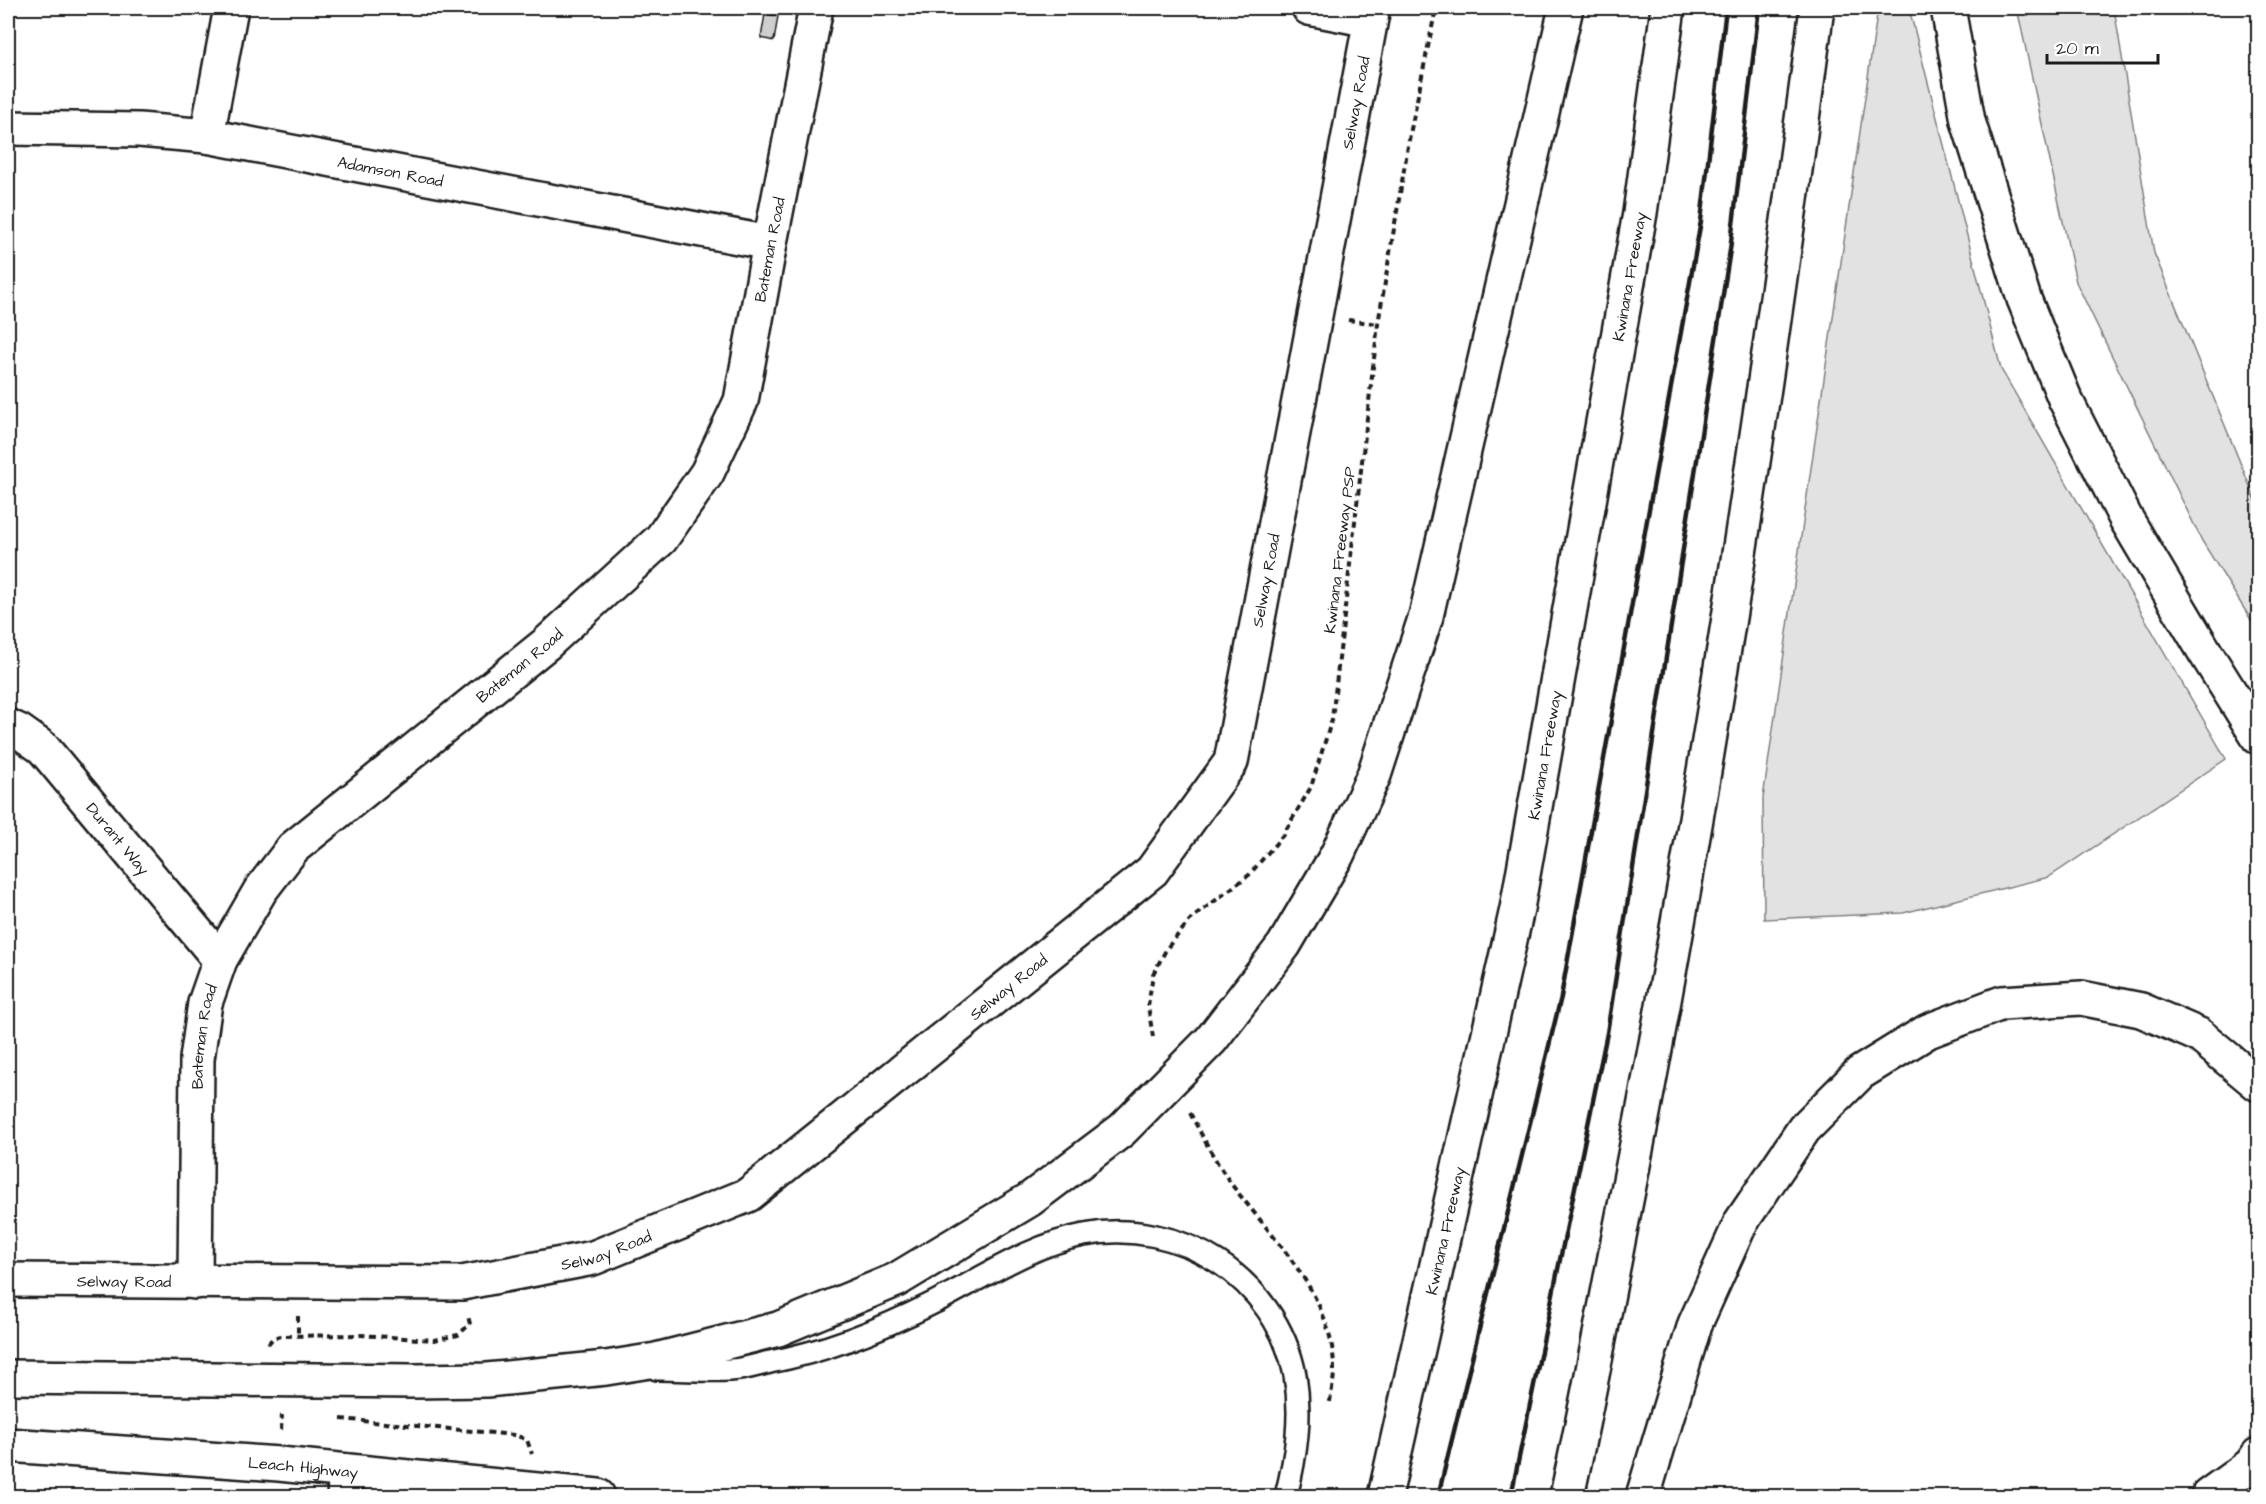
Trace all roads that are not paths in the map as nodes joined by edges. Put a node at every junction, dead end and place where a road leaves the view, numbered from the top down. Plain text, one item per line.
1 (231, 8) edge
2 (816, 8) edge
3 (1309, 8) edge
4 (1566, 8) edge
5 (1668, 8) edge
6 (1817, 8) edge
7 (1948, 8) edge
8 (1372, 14) edge
9 (8, 128) edge
10 (207, 136) junction
11 (770, 243) junction
12 (8, 726) edge
13 (2259, 737) edge
14 (220, 960) junction
15 (2259, 1084) edge
16 (8, 1280) edge
17 (195, 1282) junction
18 (606, 1368) junction
19 (8, 1377) edge
20 (8, 1445) edge
21 (2259, 1455) edge
22 (350, 1488) edge
23 (1386, 1489) edge
24 (598, 1497) edge
25 (1286, 1497) edge
26 (1567, 1497) edge
27 (1643, 1497) edge
28 (2208, 1497) edge

1 - 10 main road
2 - 11 main road, Bateman Road
3 - 8 main road
4 - 18 main road
5 - 23 main road, Kwinana Freeway
6 - 26 main road
7 - 13 main road
8 - 17 main road, Selway Road
9 - 10 main road, Adamson Road
10 - 11 main road, Adamson Road
11 - 14 main road, Bateman Road
12 - 14 main road, Durant Way
14 - 17 main road, Bateman Road
15 - 27 main road
16 - 17 main road, Selway Road
18 - 19 main road
18 - 25 lane
20 - 22 main road, Leach Highway
21 - 28 main road
22 - 24 main road, Leach Highway

